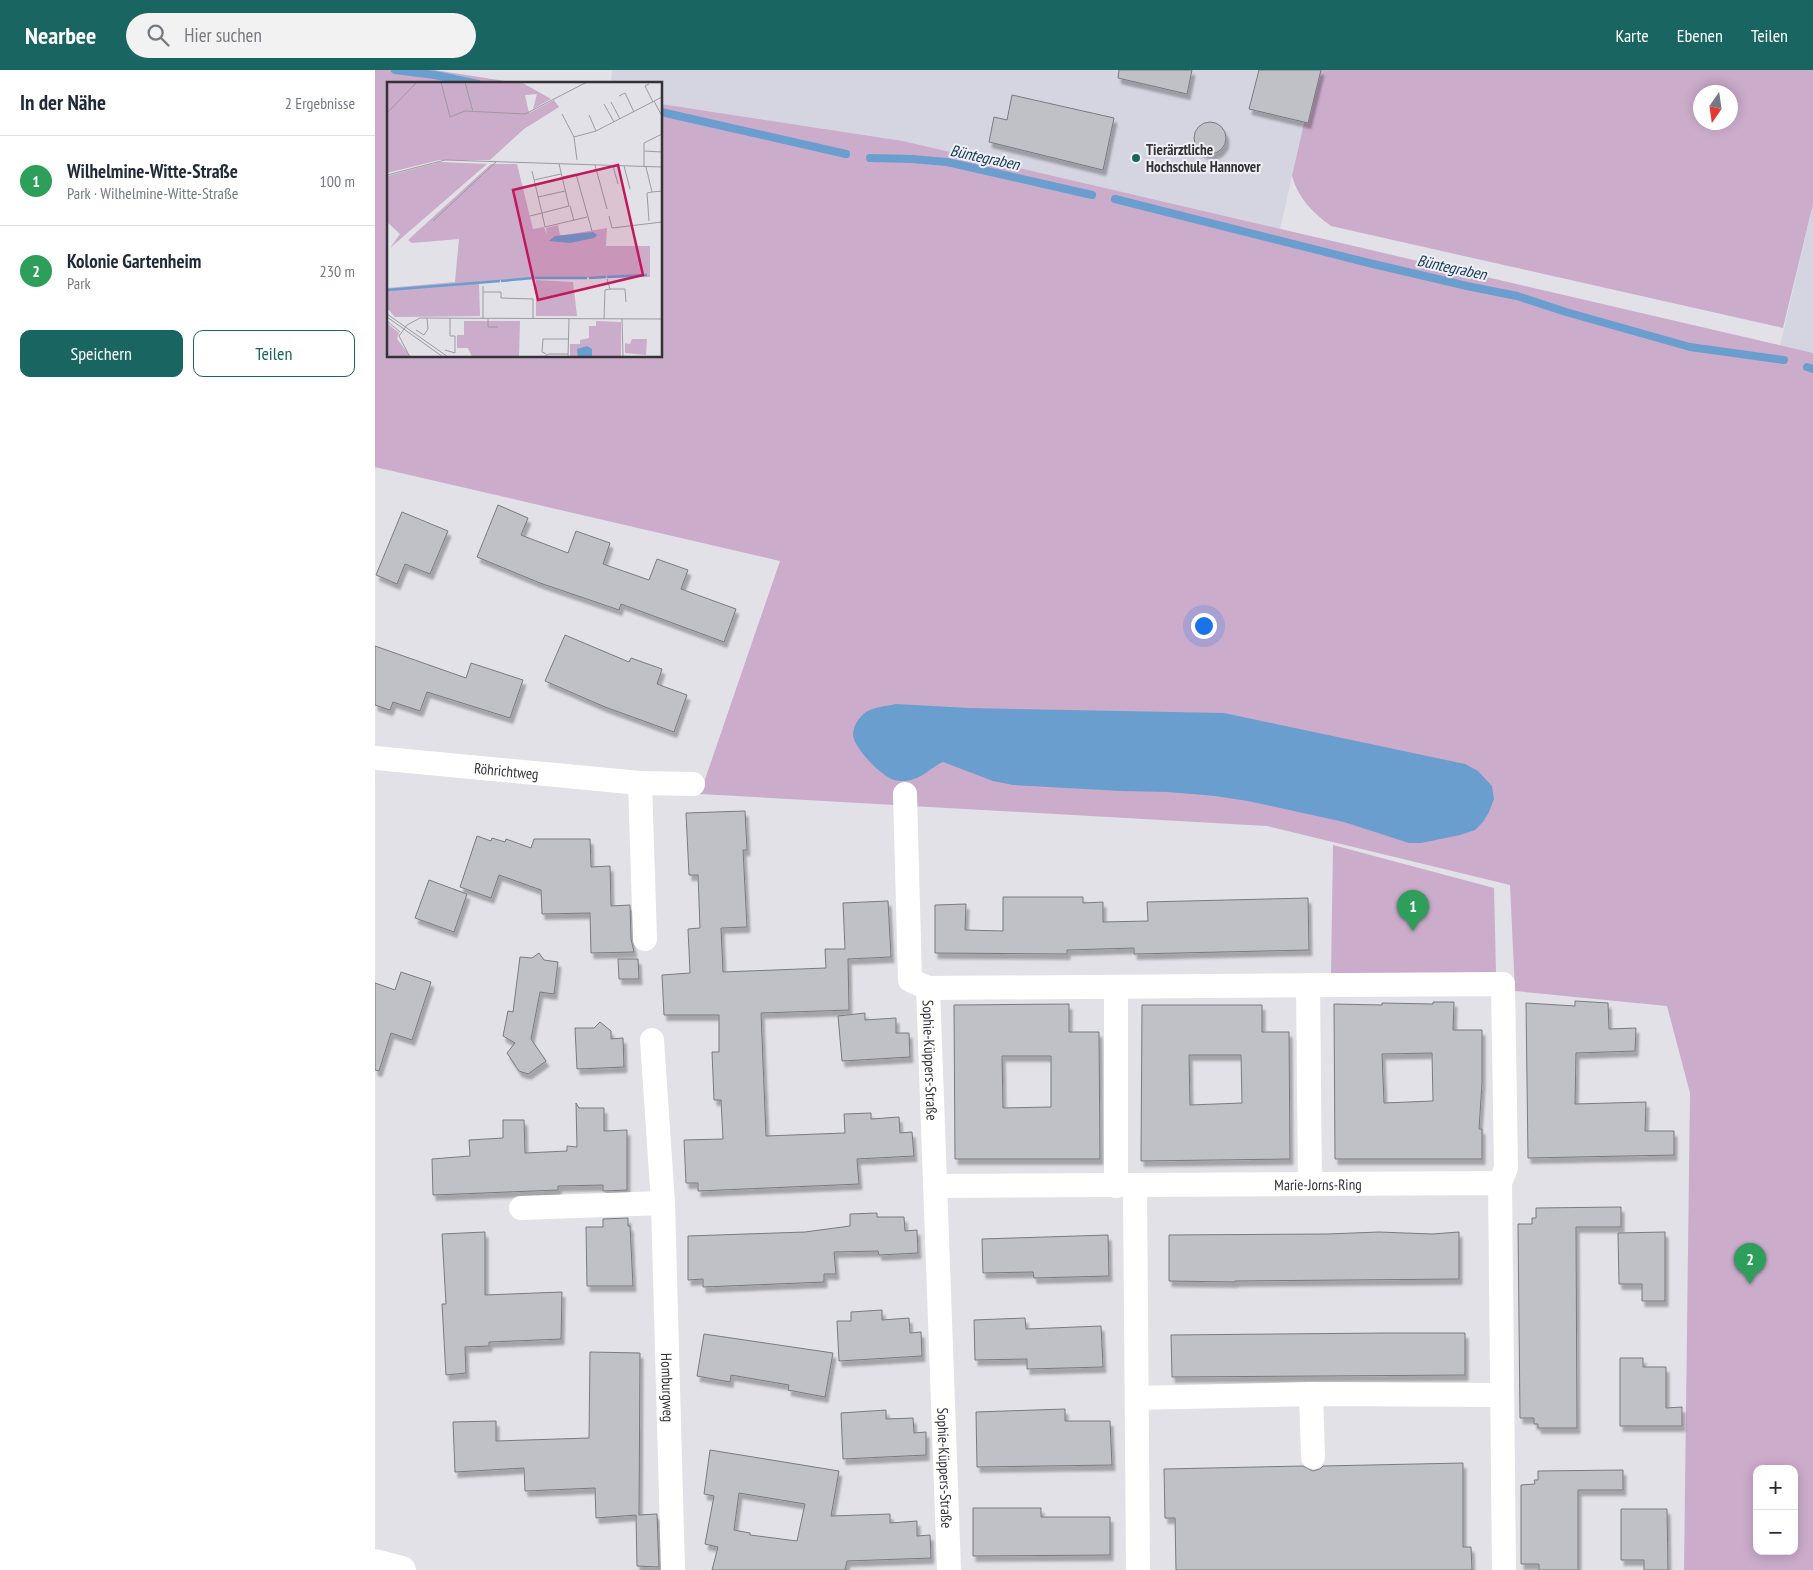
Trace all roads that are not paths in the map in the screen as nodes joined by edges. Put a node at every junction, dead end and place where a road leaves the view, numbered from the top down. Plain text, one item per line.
1 (375, 758) edge
2 (640, 783) junction
3 (693, 784) dead end
4 (905, 794) dead end
5 (645, 939) dead end
6 (1308, 985) junction
7 (928, 988) junction
8 (1116, 988) junction
9 (652, 1040) dead end
10 (1500, 1183) junction
11 (1310, 1184) junction
12 (937, 1186) junction
13 (1126, 1186) junction
14 (663, 1203) junction
15 (521, 1208) dead end
16 (1311, 1394) junction
17 (1502, 1395) junction
18 (1137, 1398) junction
19 (1313, 1457) dead end
20 (375, 1563) edge
21 (402, 1570) edge
22 (673, 1570) edge
23 (949, 1570) edge
24 (1138, 1570) edge
25 (1504, 1570) edge

1 - 2 street, Röhrichtweg
2 - 3 street, Röhrichtweg
2 - 5 street
4 - 7 street, Sophie-Küppers-Straße
6 - 8 street
6 - 10 street
6 - 11 street
7 - 8 street
7 - 12 street, Sophie-Küppers-Straße
8 - 13 street
9 - 14 street, Homburgweg
10 - 11 street, Marie-Jorns-Ring
10 - 17 street
11 - 13 street, Marie-Jorns-Ring
12 - 13 street
12 - 23 street, Sophie-Küppers-Straße
13 - 18 street
14 - 15 street
14 - 22 street, Homburgweg
16 - 17 street
16 - 18 street
16 - 19 street
17 - 25 street
18 - 24 street
20 - 21 street

